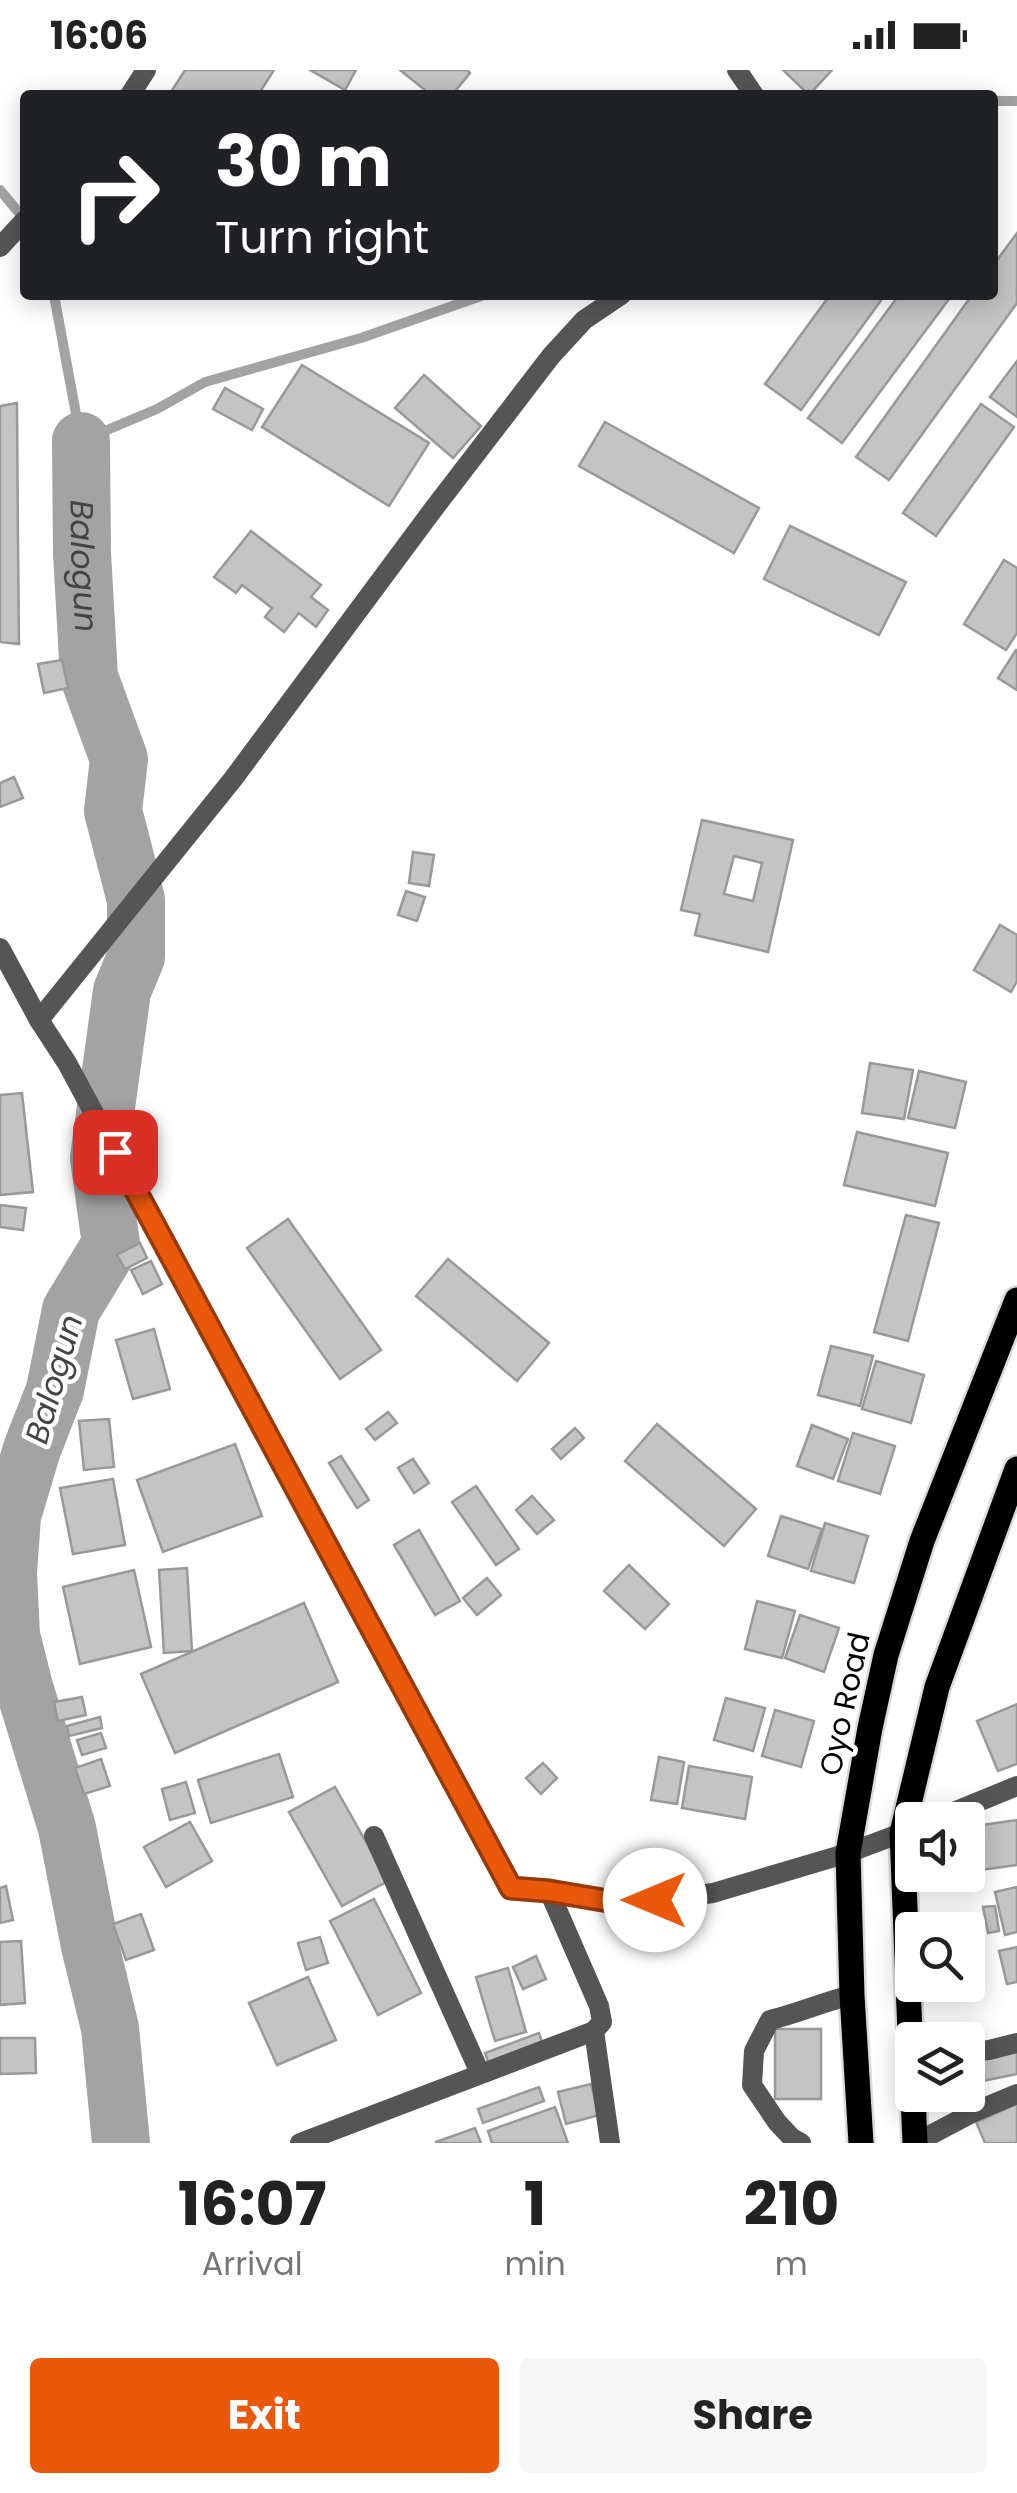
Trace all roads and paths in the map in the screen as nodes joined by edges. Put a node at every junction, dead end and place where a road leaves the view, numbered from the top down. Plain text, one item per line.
1 (613, 300) edge
2 (0, 948) edge
3 (39, 1020) junction
4 (1017, 1300) edge
5 (1017, 1470) edge
6 (1017, 1786) edge
7 (913, 1802) edge
8 (978, 1802) edge
9 (374, 1836) dead end
10 (895, 1836) edge
11 (848, 1854) junction
12 (549, 1891) junction
13 (908, 1892) edge
14 (852, 1995) junction
15 (911, 2022) edge
16 (594, 2030) junction
17 (1017, 2043) edge
18 (985, 2049) edge
19 (480, 2073) junction
20 (1017, 2094) edge
21 (914, 2112) edge
22 (300, 2143) edge
23 (610, 2143) edge
24 (801, 2143) edge
25 (860, 2143) edge
26 (915, 2143) edge

1 - 3 street
2 - 3 street
3 - 12 street
4 - 11 main road, Oyo Road
5 - 7 main road
6 - 8 street
9 - 19 street
10 - 11 street
11 - 12 street
11 - 14 main road, Oyo Road
12 - 16 street
13 - 15 main road
14 - 24 street
14 - 25 main road, Oyo Road
16 - 19 street
16 - 23 street
17 - 18 street
19 - 22 street
20 - 26 street
21 - 26 main road

